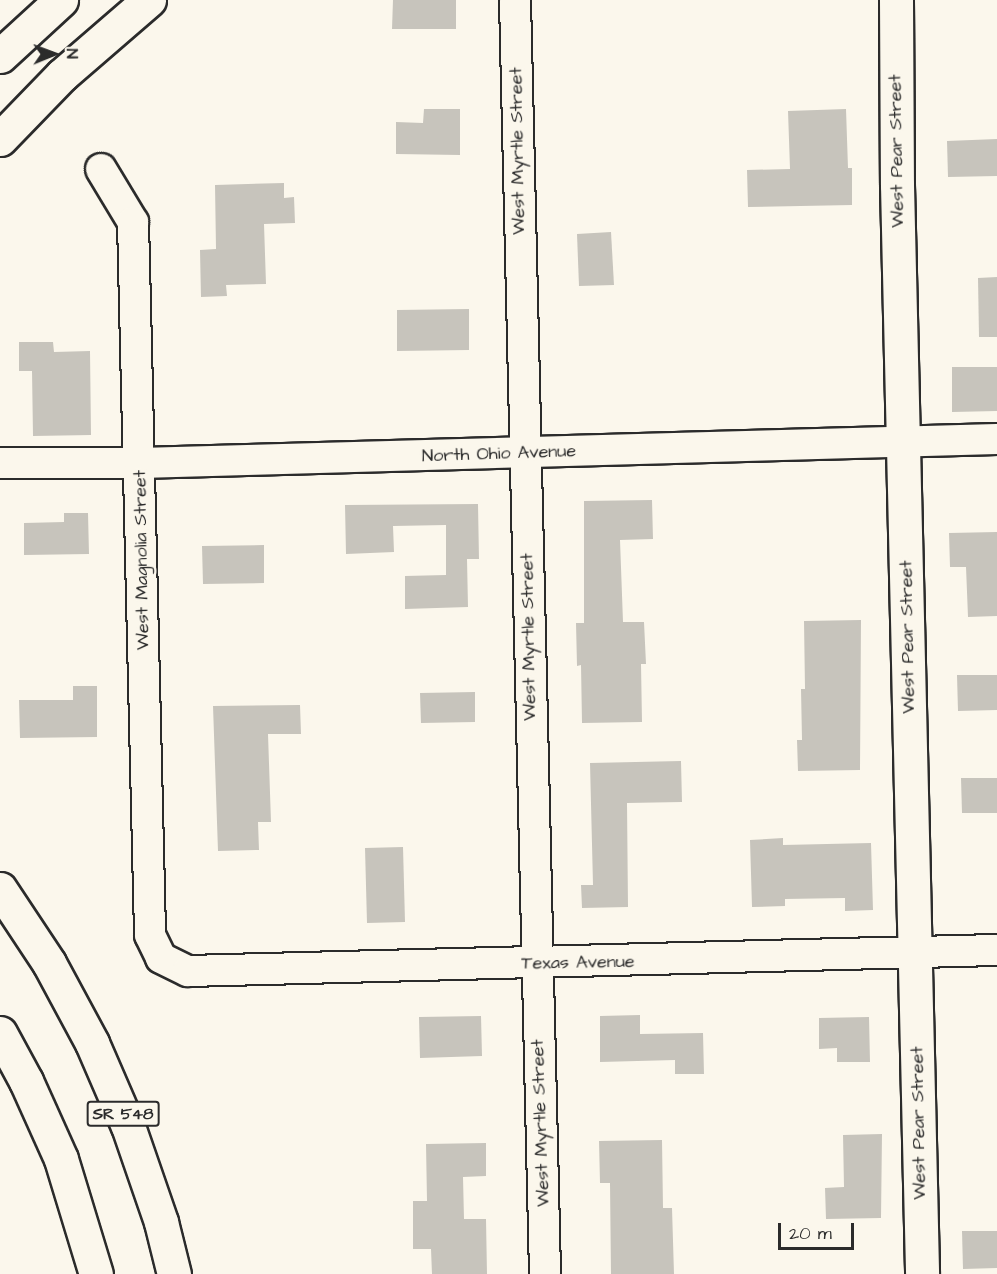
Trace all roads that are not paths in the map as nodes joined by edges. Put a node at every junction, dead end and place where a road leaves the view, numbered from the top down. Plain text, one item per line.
1 (61, 0) edge
2 (149, 0) edge
3 (515, 0) edge
4 (896, 0) edge
5 (0, 56) edge
6 (0, 139) edge
7 (101, 169) dead end
8 (997, 439) edge
9 (903, 440) junction
10 (525, 453) junction
11 (0, 463) edge
12 (140, 463) junction
13 (0, 889) edge
14 (997, 950) edge
15 (916, 952) junction
16 (161, 958) joint
17 (536, 964) junction
18 (0, 1033) edge
19 (96, 1274) edge
20 (174, 1274) edge
21 (545, 1274) edge
22 (921, 1274) edge

1 - 5 street
2 - 6 street
3 - 10 street, West Myrtle Street
4 - 9 street, West Pear Street
7 - 12 street, West Magnolia Street
8 - 9 street, North Ohio Avenue
9 - 10 street, North Ohio Avenue
9 - 15 street, West Pear Street
10 - 12 street, North Ohio Avenue
10 - 17 street, West Myrtle Street
11 - 12 street, North Ohio Avenue
12 - 16 street, West Magnolia Street
13 - 20 street, SR 548
14 - 15 street, Texas Avenue
15 - 17 street, Texas Avenue
15 - 22 street, West Pear Street
16 - 17 street, Texas Avenue
17 - 21 street, West Myrtle Street
18 - 19 street

